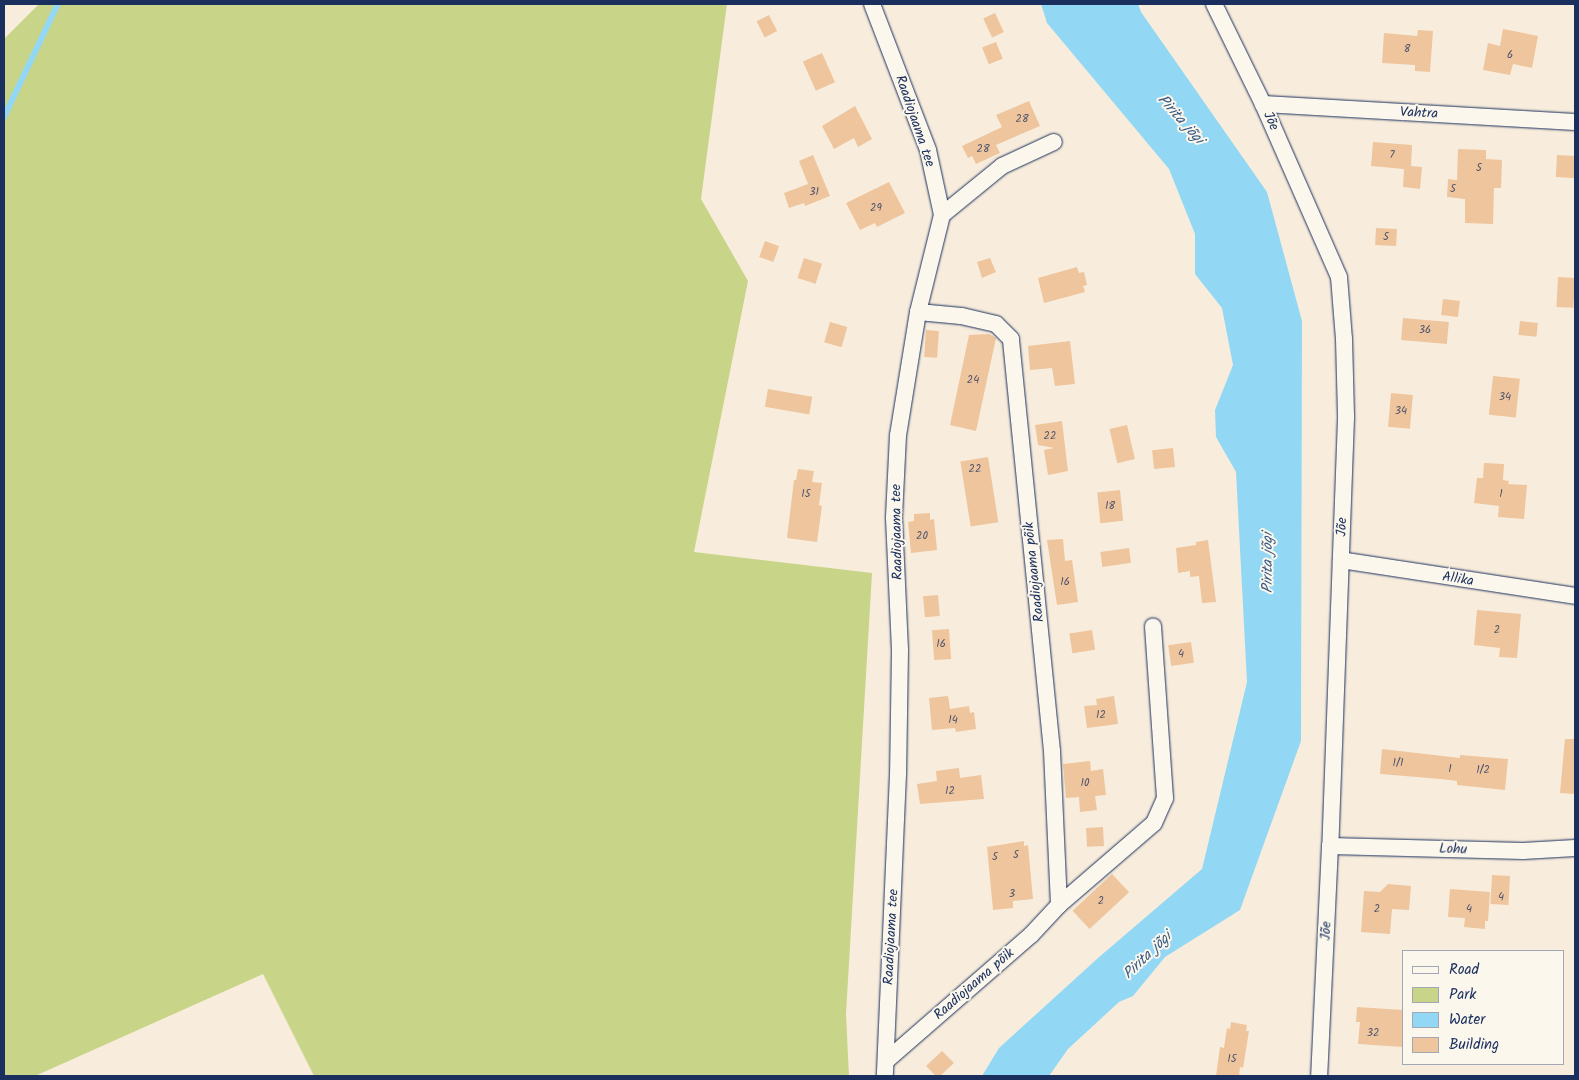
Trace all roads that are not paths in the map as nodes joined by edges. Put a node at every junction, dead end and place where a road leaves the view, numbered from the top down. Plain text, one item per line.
1 (872, 4) edge
2 (1214, 4) edge
3 (1263, 104) junction
4 (1575, 122) edge
5 (1054, 142) dead end
6 (942, 215) junction
7 (918, 312) junction
8 (1341, 560) junction
9 (1575, 596) edge
10 (1153, 626) dead end
11 (1330, 846) junction
12 (1575, 848) edge
13 (1059, 905) junction
14 (885, 1069) edge
15 (1318, 1076) edge

1 - 6 street, Raadiojaama tee
2 - 3 street, Jõe
3 - 4 street, Vahtra
3 - 8 street, Jõe
5 - 6 street
6 - 7 street, Raadiojaama tee
7 - 13 street, Raadiojaama põik
7 - 14 street, Raadiojaama tee
8 - 9 street, Allika
8 - 11 street, Jõe
10 - 13 street, Raadiojaama põik
11 - 12 street, Lohu
11 - 15 street, Jõe
13 - 14 street, Raadiojaama põik

